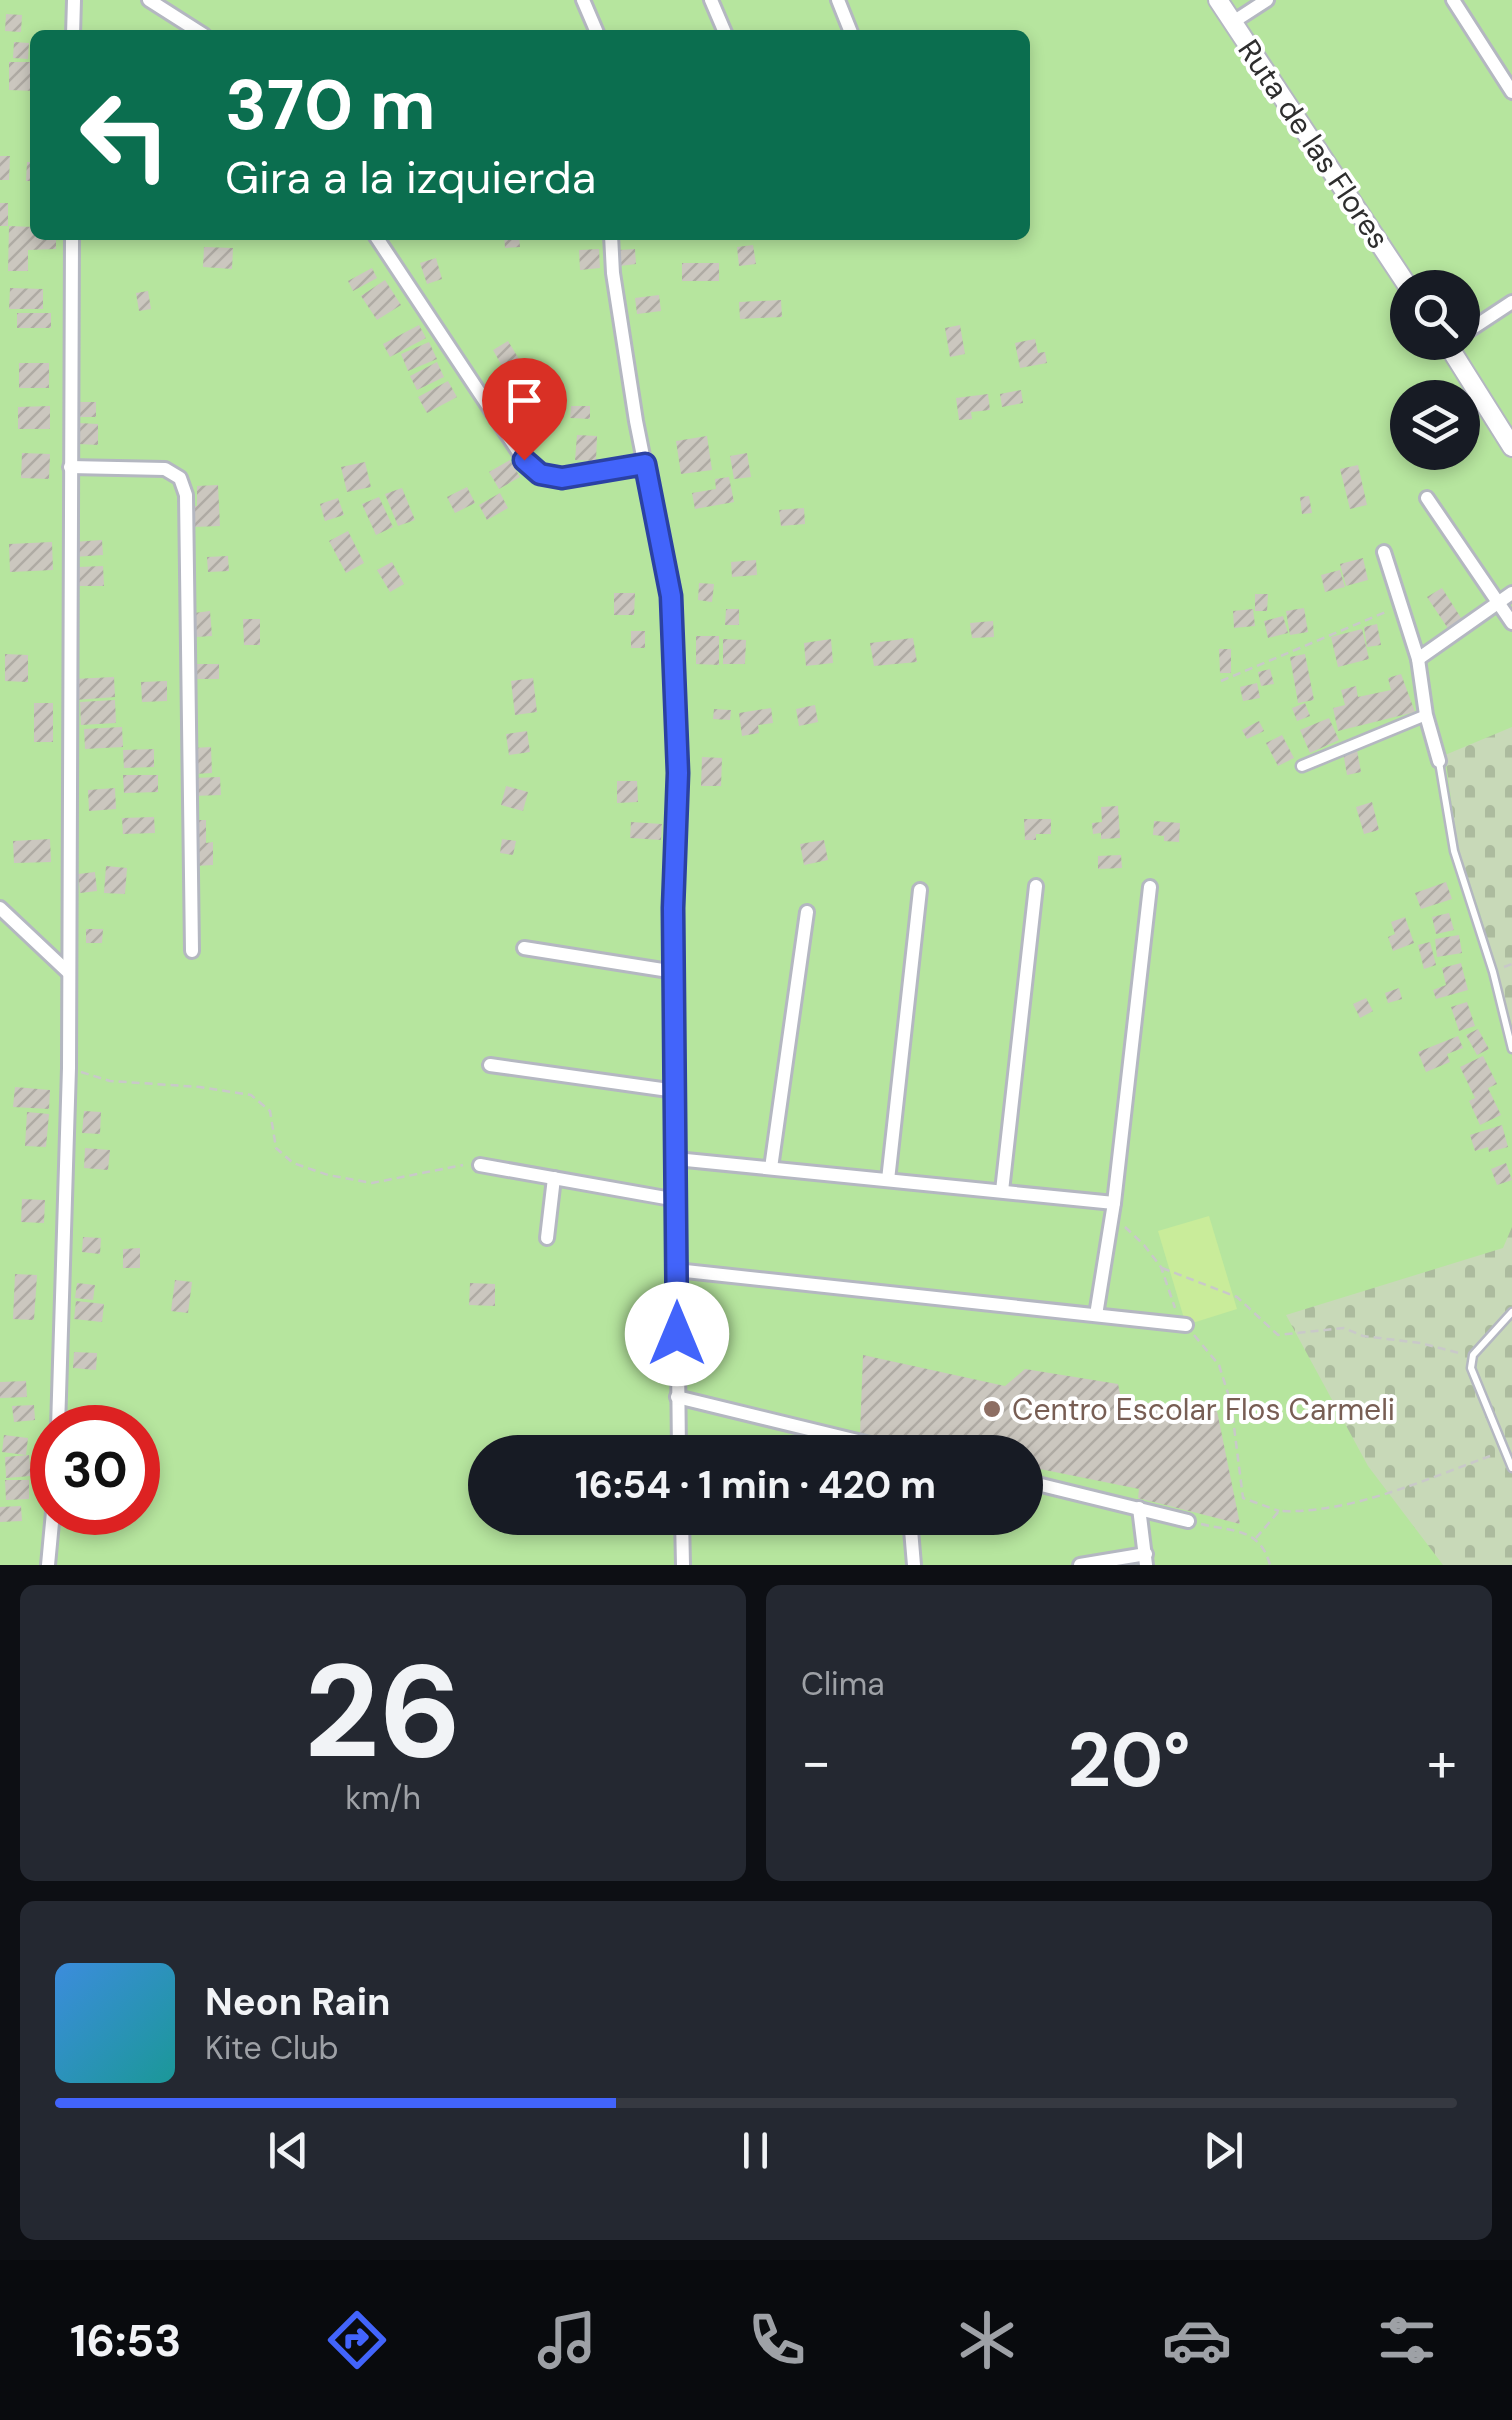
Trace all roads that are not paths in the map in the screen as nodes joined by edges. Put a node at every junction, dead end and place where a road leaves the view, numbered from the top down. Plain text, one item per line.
1 (74, 0) edge
2 (149, 0) edge
3 (583, 0) edge
4 (711, 0) edge
5 (838, 0) edge
6 (1218, 0) edge
7 (1267, 0) edge
8 (1452, 0) edge
9 (1233, 22) junction
10 (74, 30) edge
11 (196, 30) edge
12 (596, 30) edge
13 (724, 30) edge
14 (850, 30) edge
15 (1512, 92) edge
16 (72, 240) edge
17 (379, 240) edge
18 (611, 240) edge
19 (1397, 270) edge
20 (1512, 302) edge
21 (1480, 323) edge
22 (1463, 360) edge
23 (1512, 447) edge
24 (645, 464) junction
25 (70, 466) junction
26 (1427, 498) dead end
27 (1384, 552) dead end
28 (1512, 593) edge
29 (1498, 603) junction
30 (1512, 623) edge
31 (1418, 659) junction
32 (1426, 715) junction
33 (1439, 761) joint
34 (1302, 766) dead end
35 (1036, 886) dead end
36 (1150, 887) dead end
37 (920, 890) dead end
38 (0, 908) edge
39 (807, 912) dead end
40 (524, 948) dead end
41 (192, 951) dead end
42 (676, 972) junction
43 (68, 973) junction
44 (1512, 1048) edge
45 (490, 1065) dead end
46 (676, 1091) junction
47 (676, 1159) junction
48 (480, 1164) road end
49 (771, 1168) junction
50 (554, 1178) junction
51 (888, 1180) junction
52 (1002, 1191) junction
53 (677, 1200) junction
54 (1114, 1202) junction
55 (547, 1238) dead end
56 (676, 1270) junction
57 (1512, 1313) edge
58 (1096, 1315) junction
59 (1186, 1325) road end
60 (678, 1397) junction
61 (59, 1405) edge
62 (679, 1435) edge
63 (833, 1435) edge
64 (1512, 1468) edge
65 (1043, 1485) edge
66 (1139, 1508) junction
67 (1188, 1521) road end
68 (50, 1535) edge
69 (682, 1535) edge
70 (911, 1535) edge
71 (1146, 1560) edge
72 (48, 1565) edge
73 (683, 1565) edge
74 (914, 1565) edge
75 (1080, 1565) edge

1 - 10 street
2 - 11 street
3 - 12 street
4 - 13 street
5 - 14 street
6 - 9 main road, Ruta de las Flores
7 - 9 street
8 - 15 street
9 - 19 main road, Ruta de las Flores
16 - 25 street
17 - 24 street
18 - 24 street
20 - 21 street
22 - 23 main road
24 - 42 street
25 - 41 street
25 - 43 street
26 - 29 street
27 - 31 street
28 - 29 street
29 - 30 street
29 - 31 street
31 - 32 street
32 - 33 street
32 - 34 street
33 - 44 lane
35 - 52 street
36 - 54 street
37 - 51 street
38 - 43 street
39 - 49 street
40 - 42 street
42 - 46 street
43 - 61 street
45 - 46 street
46 - 47 street
47 - 49 street
47 - 53 street
48 - 50 street
49 - 51 street
50 - 53 street
50 - 55 street
51 - 52 street
52 - 54 street
53 - 56 street
54 - 58 street
56 - 58 street
56 - 60 street
57 - 64 lane
58 - 59 street
60 - 62 street
60 - 63 street
65 - 66 street
66 - 67 street
66 - 71 street
68 - 72 street
69 - 73 street
70 - 74 street
71 - 75 street

